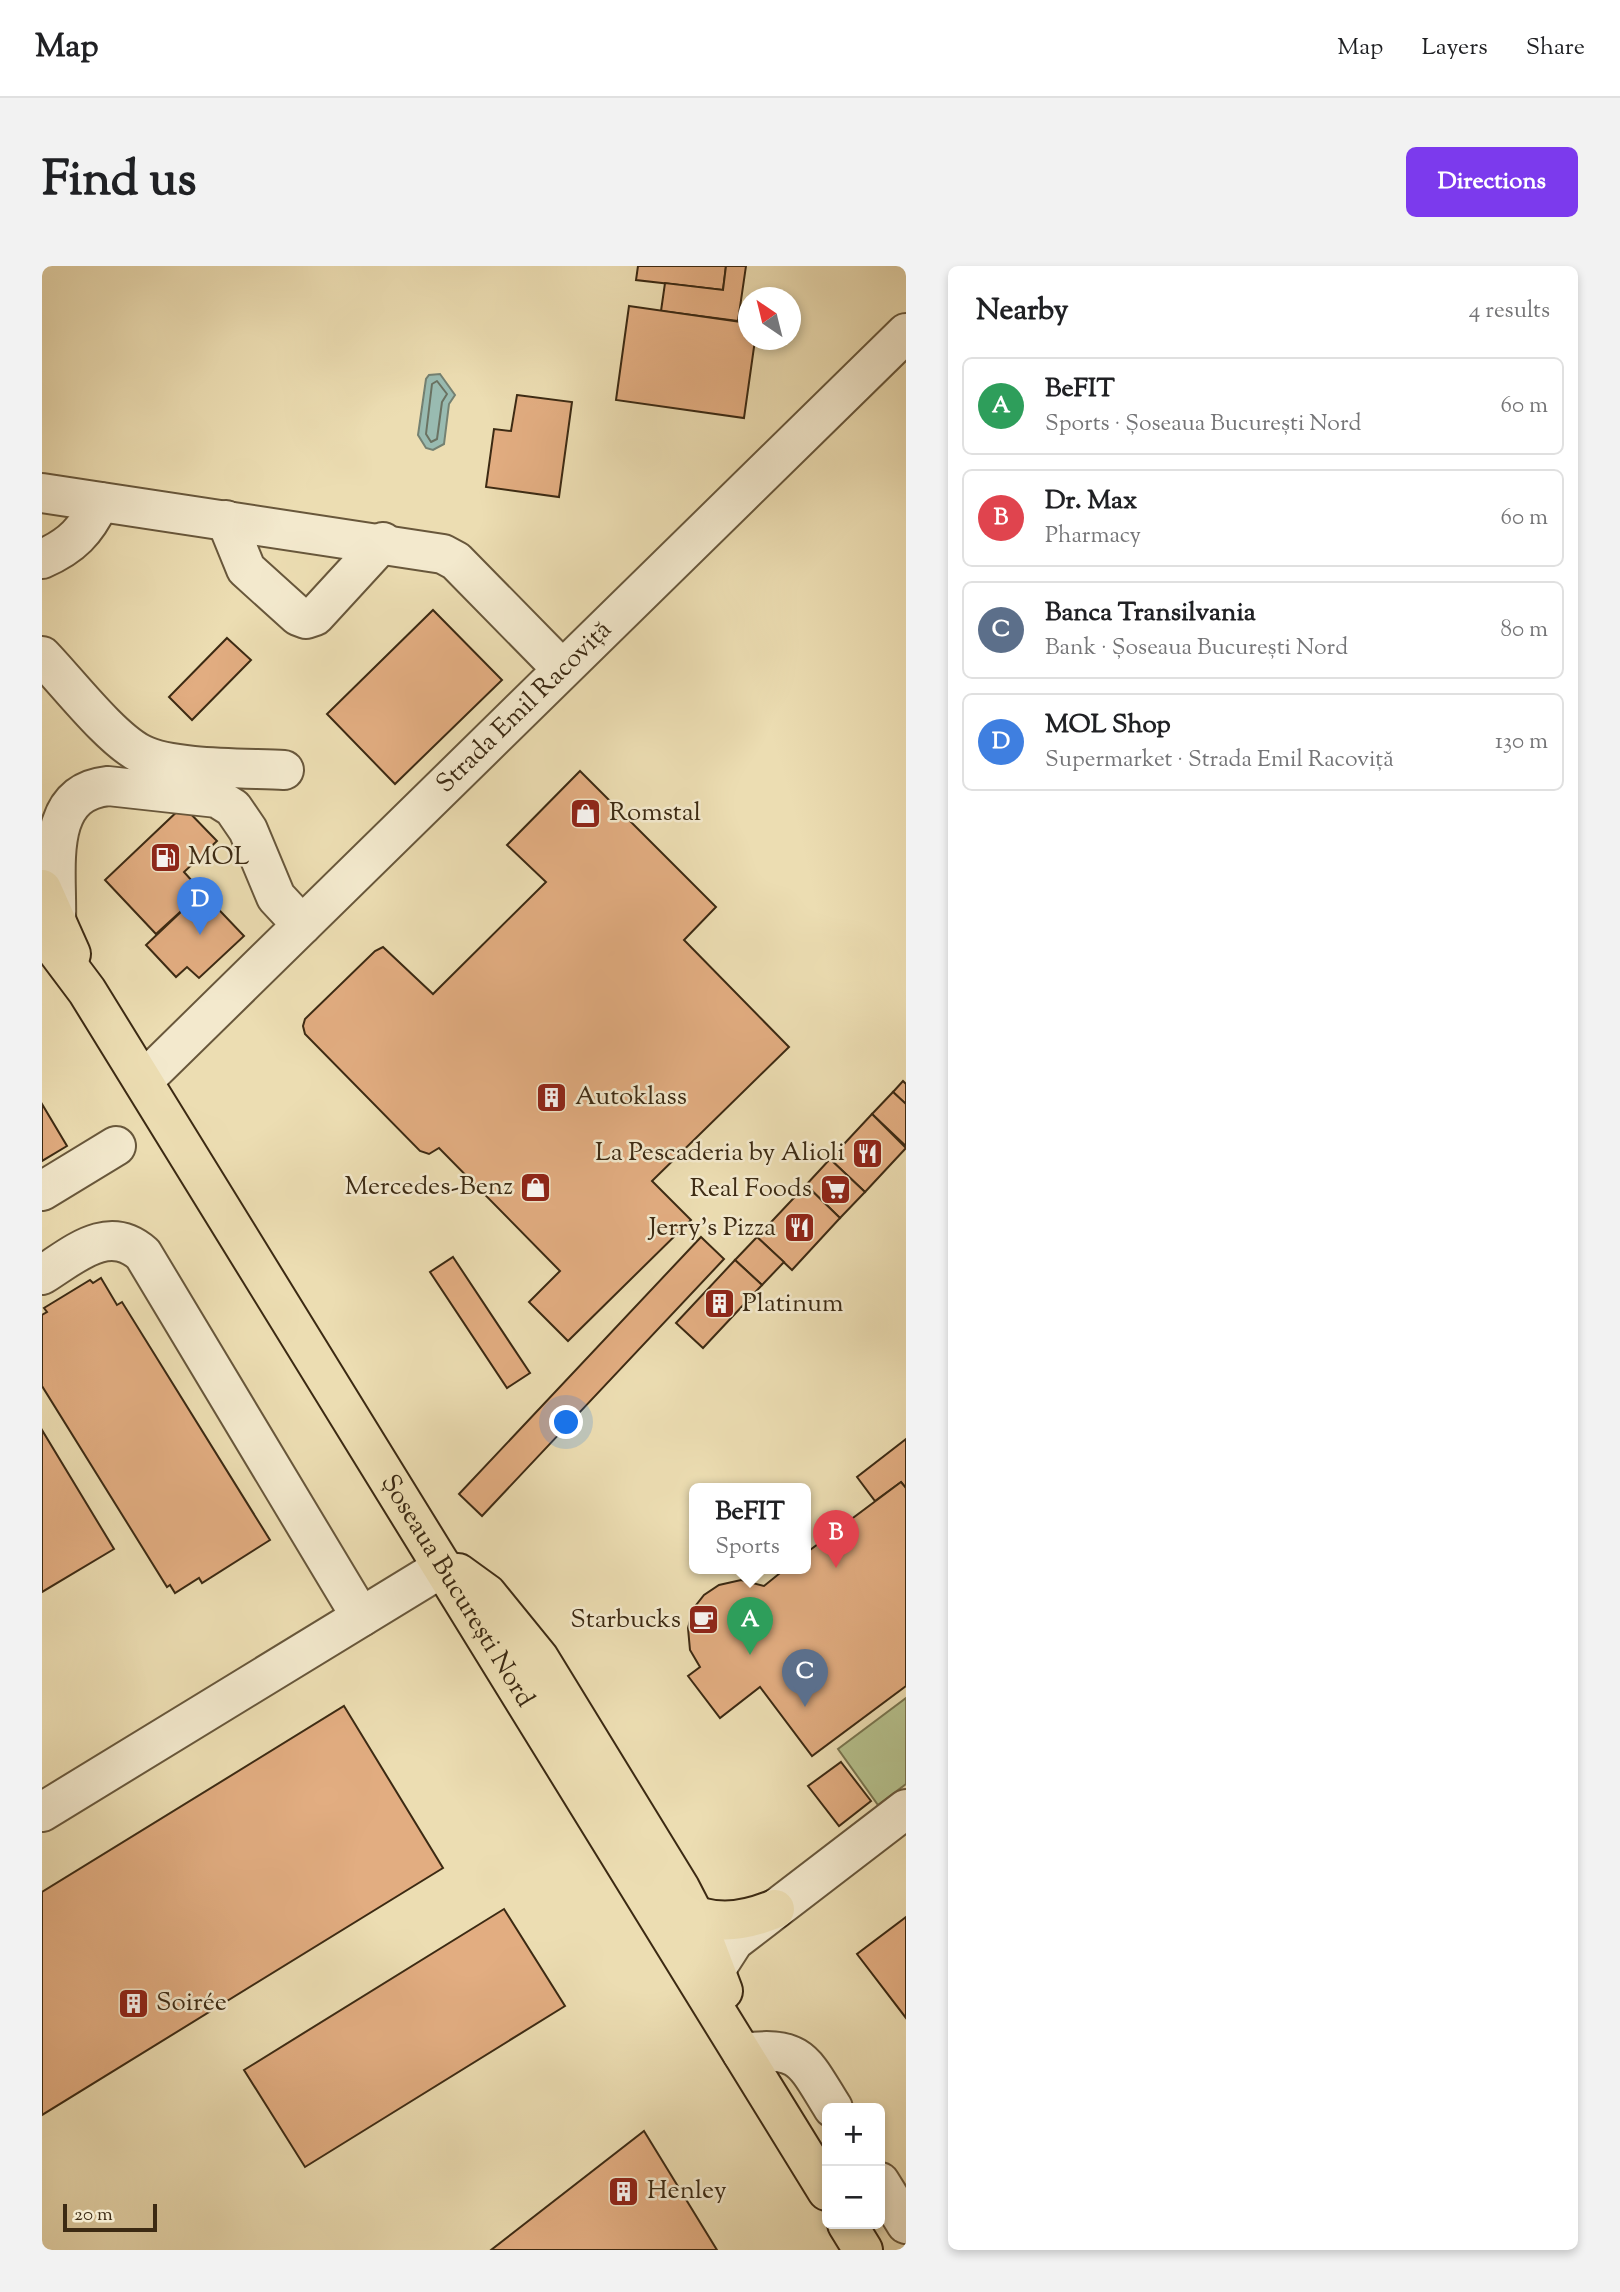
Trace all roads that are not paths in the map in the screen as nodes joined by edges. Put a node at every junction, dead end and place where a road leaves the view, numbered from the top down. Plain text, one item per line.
1 (906, 333) edge
2 (42, 493) edge
3 (100, 502) junction
4 (226, 520) junction
5 (383, 542) junction
6 (42, 559) edge
7 (42, 656) edge
8 (562, 669) junction
9 (285, 770) dead end
10 (47, 914) edge
11 (302, 925) junction
12 (143, 1081) junction
13 (116, 1146) dead end
14 (42, 1191) edge
15 (42, 1275) edge
16 (443, 1567) junction
17 (361, 1617) junction
18 (906, 1809) edge
19 (42, 1812) edge
20 (628, 1869) junction
21 (775, 1909) junction
22 (695, 1917) junction
23 (714, 1986) junction
24 (742, 2053) junction
25 (830, 2103) edge
26 (822, 2183) edge
27 (885, 2190) edge
28 (906, 2224) edge
29 (850, 2229) edge
30 (863, 2250) edge

1 - 8 street, Strada Emil Racoviță
2 - 3 street
3 - 4 street
3 - 6 street
4 - 5 street
4 - 5 street
5 - 8 street
7 - 9 street
8 - 11 street, Strada Emil Racoviță
10 - 11 street
10 - 12 main road, Șoseaua București Nord
11 - 12 street, Strada Emil Racoviță
12 - 16 main road, Șoseaua București Nord
13 - 14 street
15 - 17 street
16 - 17 street
16 - 20 main road, Șoseaua București Nord
16 - 22 main road
17 - 19 street
18 - 21 street
20 - 22 main road
20 - 23 main road, Șoseaua București Nord
21 - 22 main road
21 - 23 street
22 - 23 main road
23 - 24 main road, Șoseaua București Nord
24 - 25 street
24 - 26 main road, Șoseaua București Nord
27 - 28 street
29 - 30 main road

